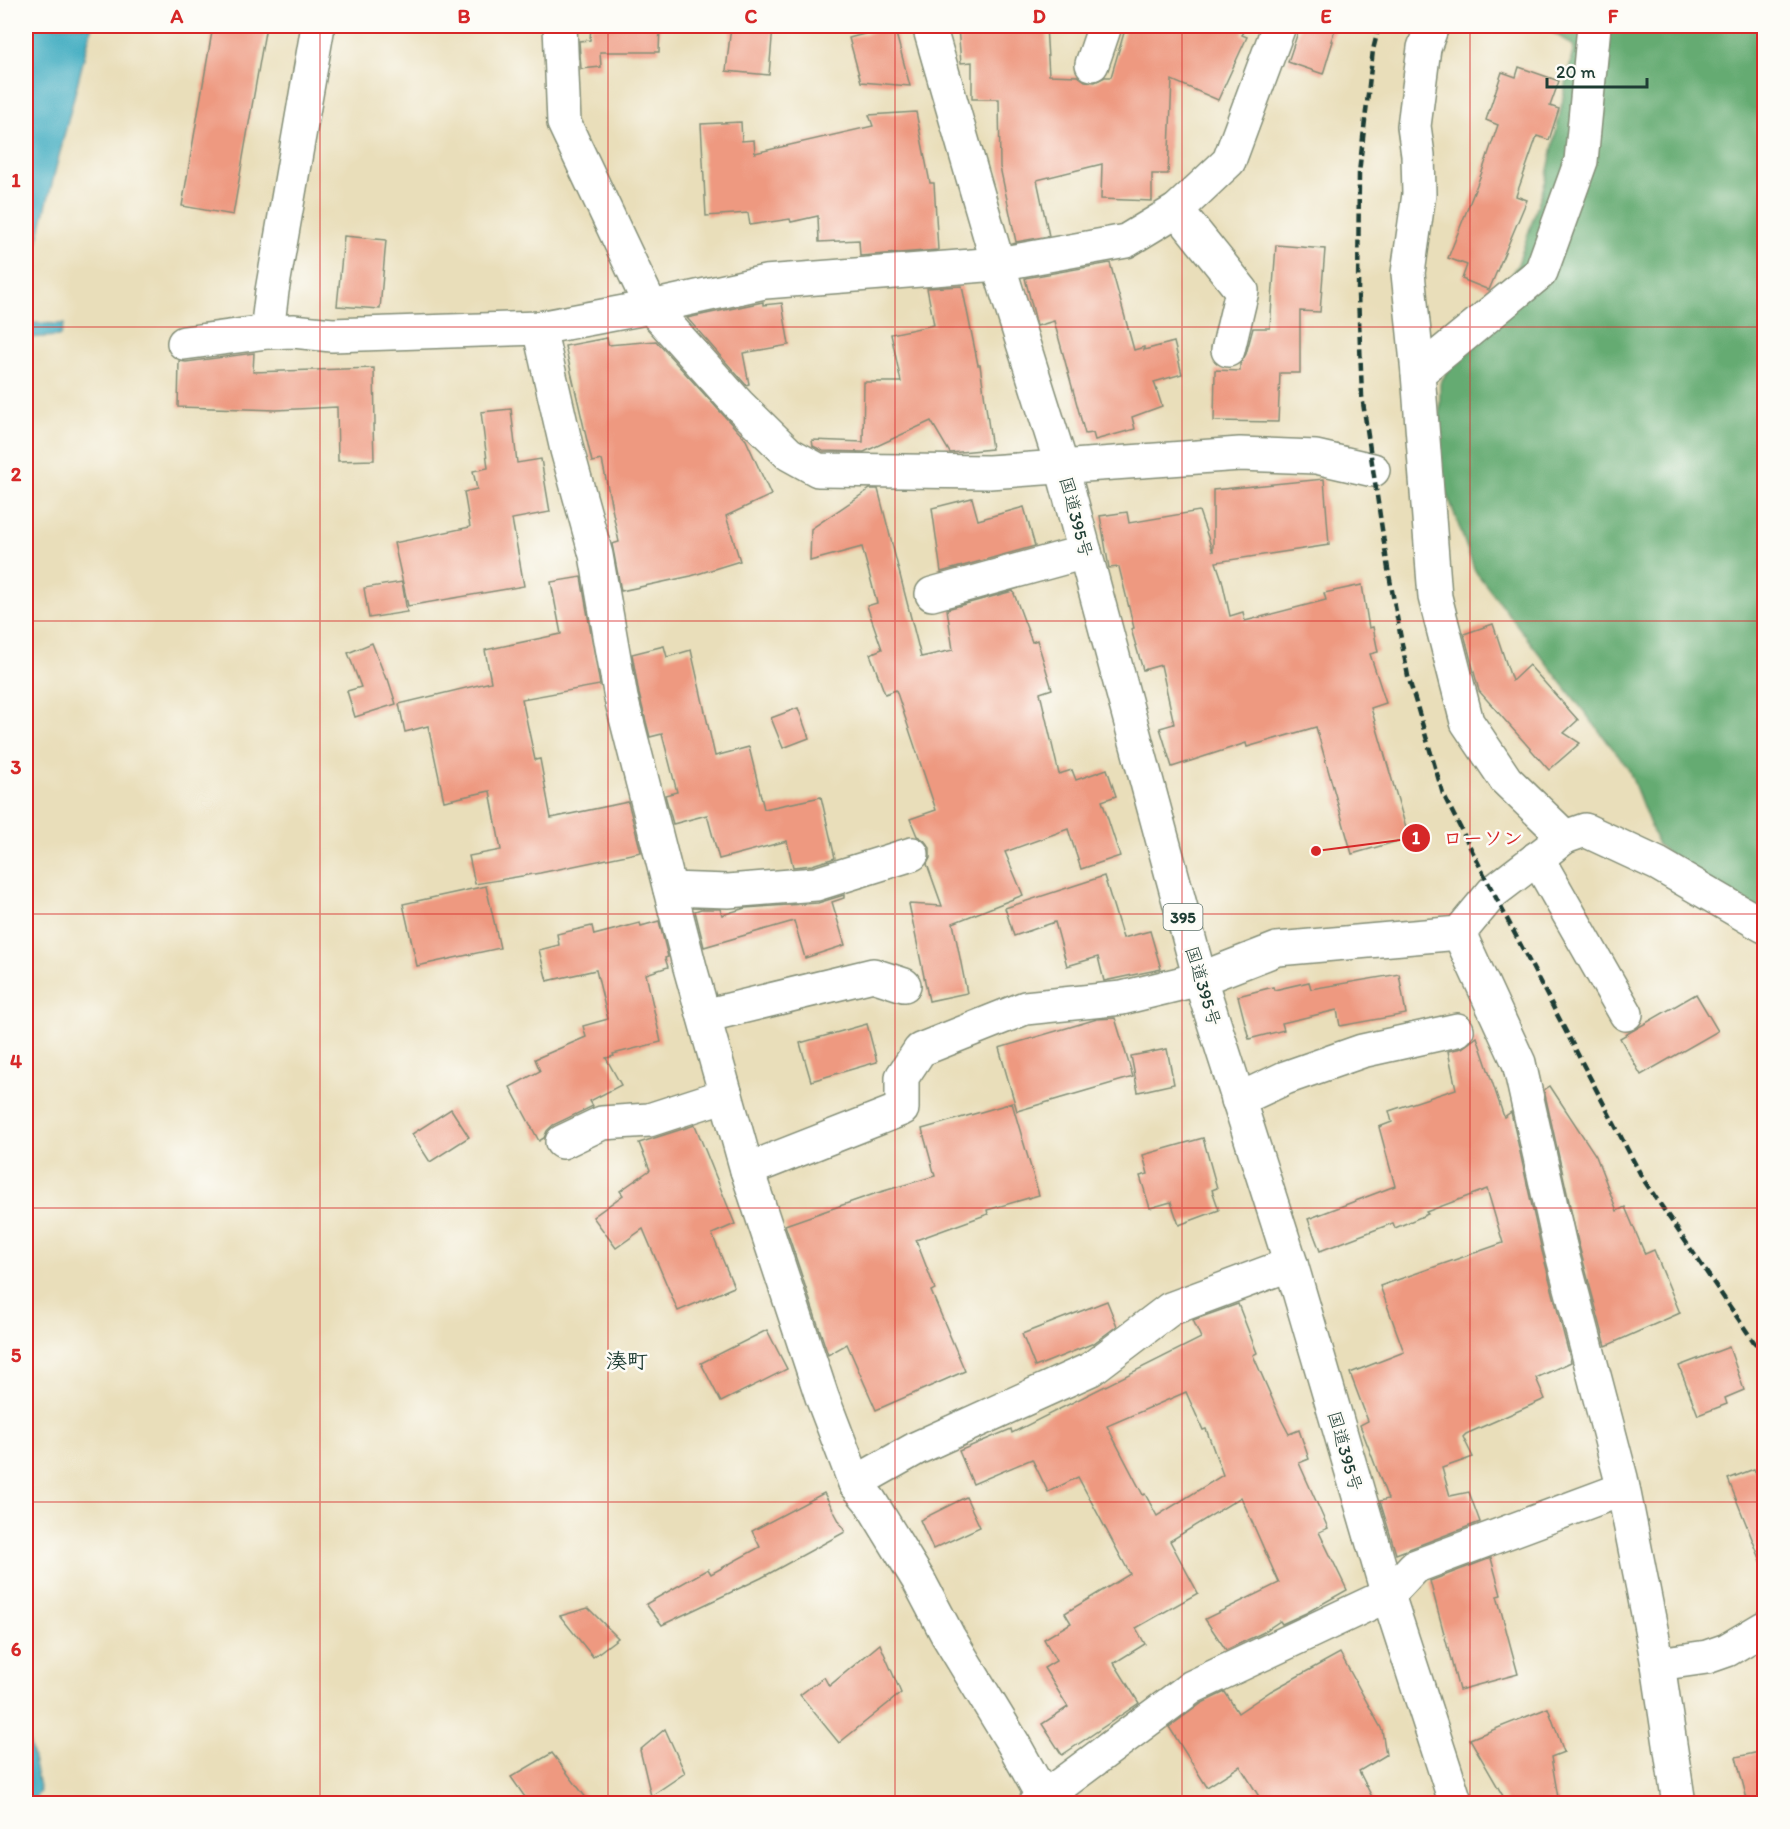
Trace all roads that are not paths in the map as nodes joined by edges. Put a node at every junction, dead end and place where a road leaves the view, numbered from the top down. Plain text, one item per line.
1 (318, 26) edge
2 (560, 26) edge
3 (928, 26) edge
4 (1105, 26) edge
5 (1280, 26) edge
6 (1432, 26) edge
7 (1594, 26) edge
8 (1092, 64) dead end
9 (1177, 210) junction
10 (998, 264) junction
11 (651, 308) junction
12 (539, 328) junction
13 (267, 332) junction
14 (184, 343) dead end
15 (1228, 350) dead end
16 (1418, 373) junction
17 (1062, 467) junction
18 (1373, 470) dead end
19 (1085, 552) junction
20 (932, 594) dead end
21 (1565, 837) junction
22 (912, 854) dead end
23 (1537, 858) junction
24 (670, 889) junction
25 (1764, 926) edge
26 (1459, 933) junction
27 (1200, 979) junction
28 (903, 985) dead end
29 (1626, 1014) dead end
30 (704, 1016) junction
31 (1457, 1030) dead end
32 (726, 1095) junction
33 (1238, 1100) junction
34 (562, 1142) dead end
35 (747, 1170) junction
36 (1290, 1264) junction
37 (855, 1484) junction
38 (1623, 1489) junction
39 (1388, 1595) junction
40 (1764, 1628) edge
41 (1658, 1664) junction
42 (1042, 1802) edge
43 (1456, 1803) edge
44 (1678, 1803) edge

1 - 13 main road
2 - 11 main road
3 - 10 main road, 国道395号 / 395
4 - 8 main road
5 - 9 main road
6 - 16 main road
7 - 16 main road
9 - 10 main road
9 - 15 main road
10 - 11 main road
10 - 17 main road, 国道395号 / 395
11 - 12 main road
11 - 17 main road
12 - 13 main road
12 - 24 main road
13 - 14 main road
16 - 21 main road
17 - 18 main road
17 - 19 main road, 国道395号 / 395
19 - 20 main road
19 - 27 main road, 国道395号 / 395
21 - 23 main road
21 - 25 main road
22 - 24 main road
23 - 26 main road
23 - 29 main road
24 - 30 main road
26 - 27 main road
26 - 38 main road
27 - 33 main road, 国道395号 / 395
27 - 35 main road
28 - 30 main road
30 - 32 main road
31 - 33 main road
32 - 34 main road
32 - 35 main road
33 - 36 main road, 国道395号 / 395
35 - 37 main road
36 - 37 main road
36 - 39 main road, 国道395号 / 395
37 - 42 main road
38 - 39 main road
38 - 41 main road
39 - 42 main road
39 - 43 main road, 国道395号 / 395
40 - 41 main road
41 - 44 main road

